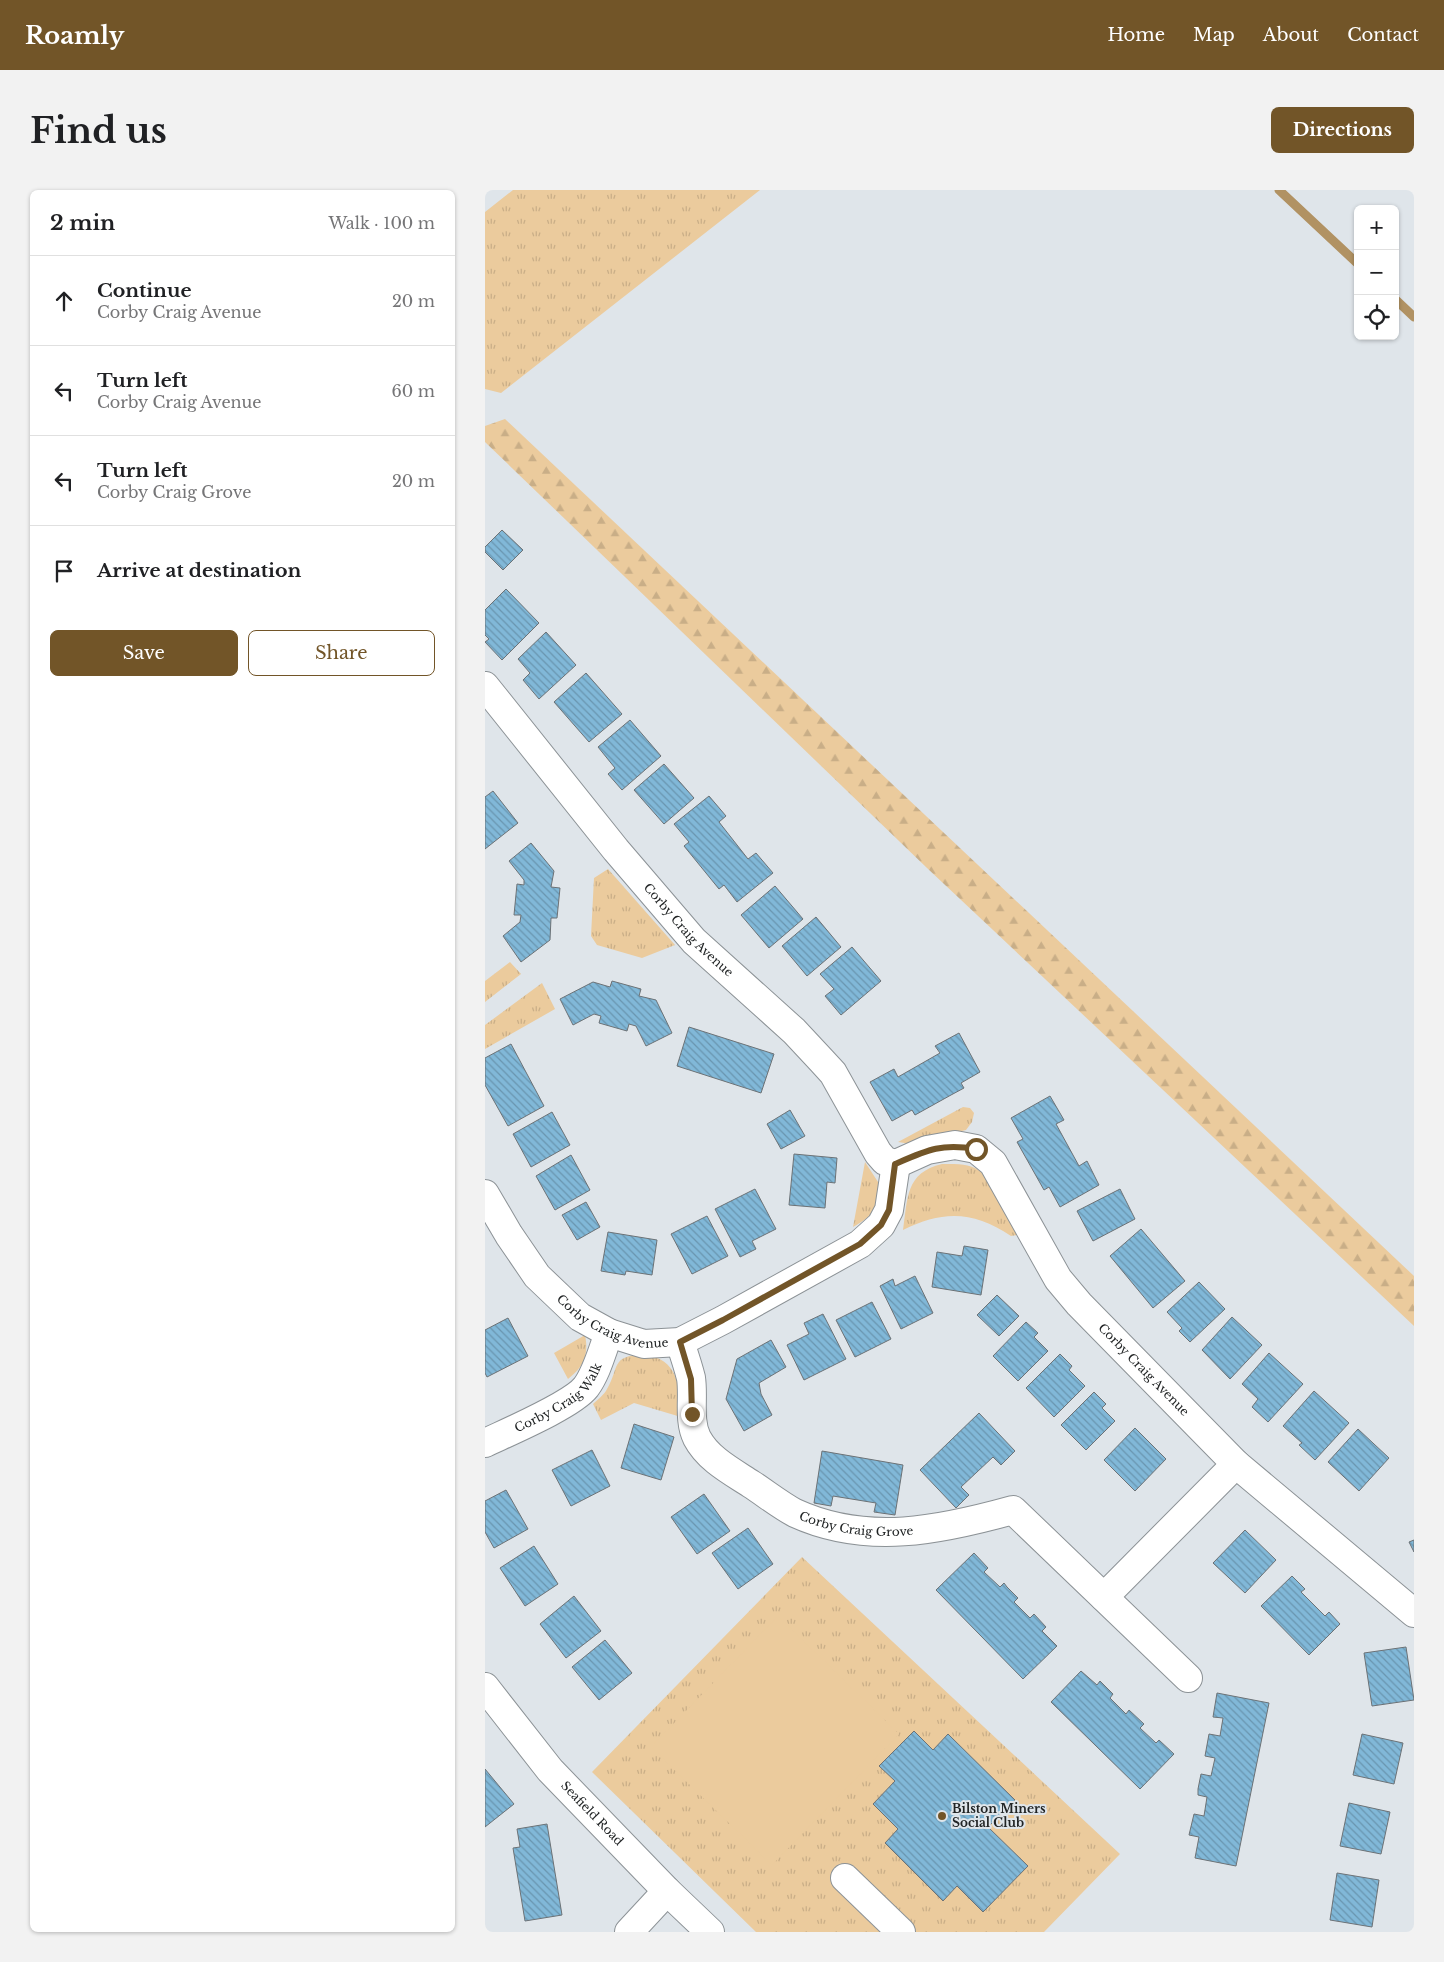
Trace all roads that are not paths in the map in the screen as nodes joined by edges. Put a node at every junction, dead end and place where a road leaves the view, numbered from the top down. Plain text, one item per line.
1 (485, 686) edge
2 (895, 1164) junction
3 (485, 1194) edge
4 (609, 1333) junction
5 (680, 1342) junction
6 (485, 1443) edge
7 (1236, 1464) junction
8 (1105, 1597) junction
9 (1414, 1613) edge
10 (1188, 1678) dead end
11 (485, 1687) edge
12 (845, 1878) dead end
13 (667, 1891) junction
14 (629, 1932) edge
15 (710, 1932) edge
16 (901, 1932) edge

1 - 2 street, Corby Craig Avenue
2 - 5 street, Corby Craig Avenue
2 - 7 street, Corby Craig Avenue
3 - 4 street, Corby Craig Avenue
4 - 5 street, Corby Craig Avenue
4 - 6 street, Corby Craig Walk
5 - 8 street, Corby Craig Grove
7 - 8 street
7 - 9 street, Corby Craig Avenue
8 - 10 street, Corby Craig Grove
11 - 13 street, Seafield Road
12 - 16 street
13 - 14 street
13 - 15 street, Seafield Road

